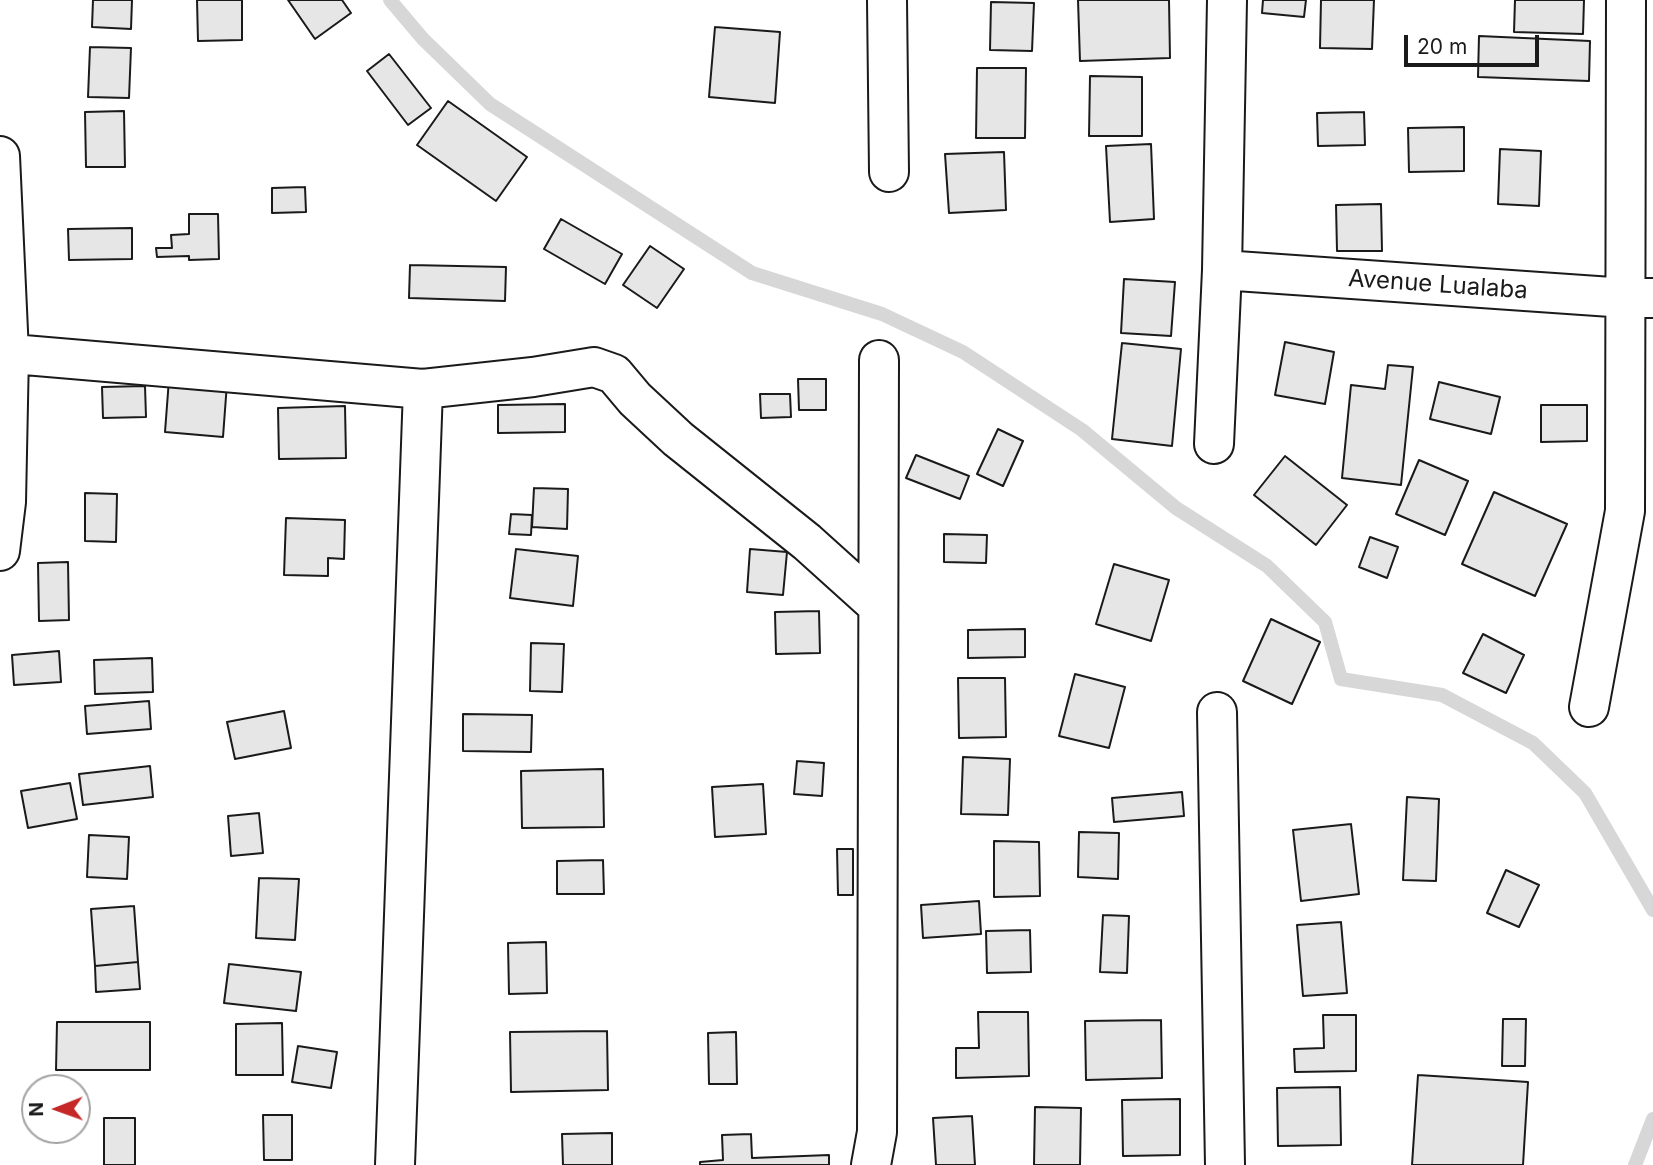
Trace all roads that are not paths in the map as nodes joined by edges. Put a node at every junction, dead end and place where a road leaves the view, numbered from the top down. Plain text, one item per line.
1 (887, 0) edge
2 (1227, 0) edge
3 (1626, 0) edge
4 (0, 156) edge
5 (889, 172) dead end
6 (1222, 270) junction
7 (1640, 298) edge
8 (5, 353) edge
9 (879, 360) dead end
10 (423, 389) junction
11 (1214, 444) dead end
12 (0, 551) edge
13 (878, 606) junction
14 (1589, 707) dead end
15 (1217, 712) dead end
16 (395, 1165) edge
17 (871, 1165) edge
18 (1225, 1165) edge

1 - 5 street
2 - 6 street
3 - 7 street
4 - 8 street
6 - 7 street, Avenue Lualaba
6 - 11 street
7 - 14 street
8 - 10 street
8 - 12 street
9 - 13 street
10 - 13 street
10 - 16 street
13 - 17 street
15 - 18 street

